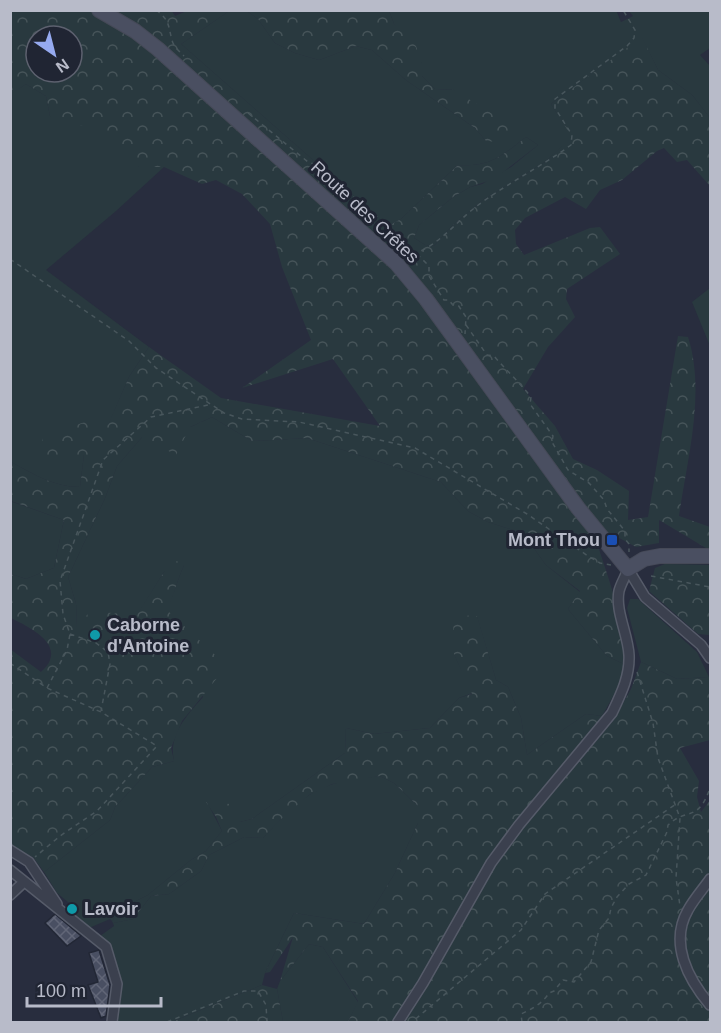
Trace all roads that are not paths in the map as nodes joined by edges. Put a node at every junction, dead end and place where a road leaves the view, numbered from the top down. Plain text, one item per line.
1 (99, 10) edge
2 (711, 556) edge
3 (628, 569) junction
4 (711, 658) edge
5 (10, 849) edge
6 (10, 870) edge
7 (711, 879) edge
8 (24, 882) junction
9 (10, 895) edge
10 (64, 913) junction
11 (711, 1005) edge
12 (112, 1023) edge
13 (398, 1023) edge

1 - 3 street, Route des Crêtes
2 - 3 street
3 - 4 street
3 - 13 street
5 - 10 street
6 - 8 street
7 - 11 street
8 - 9 street
8 - 10 street
10 - 12 street

